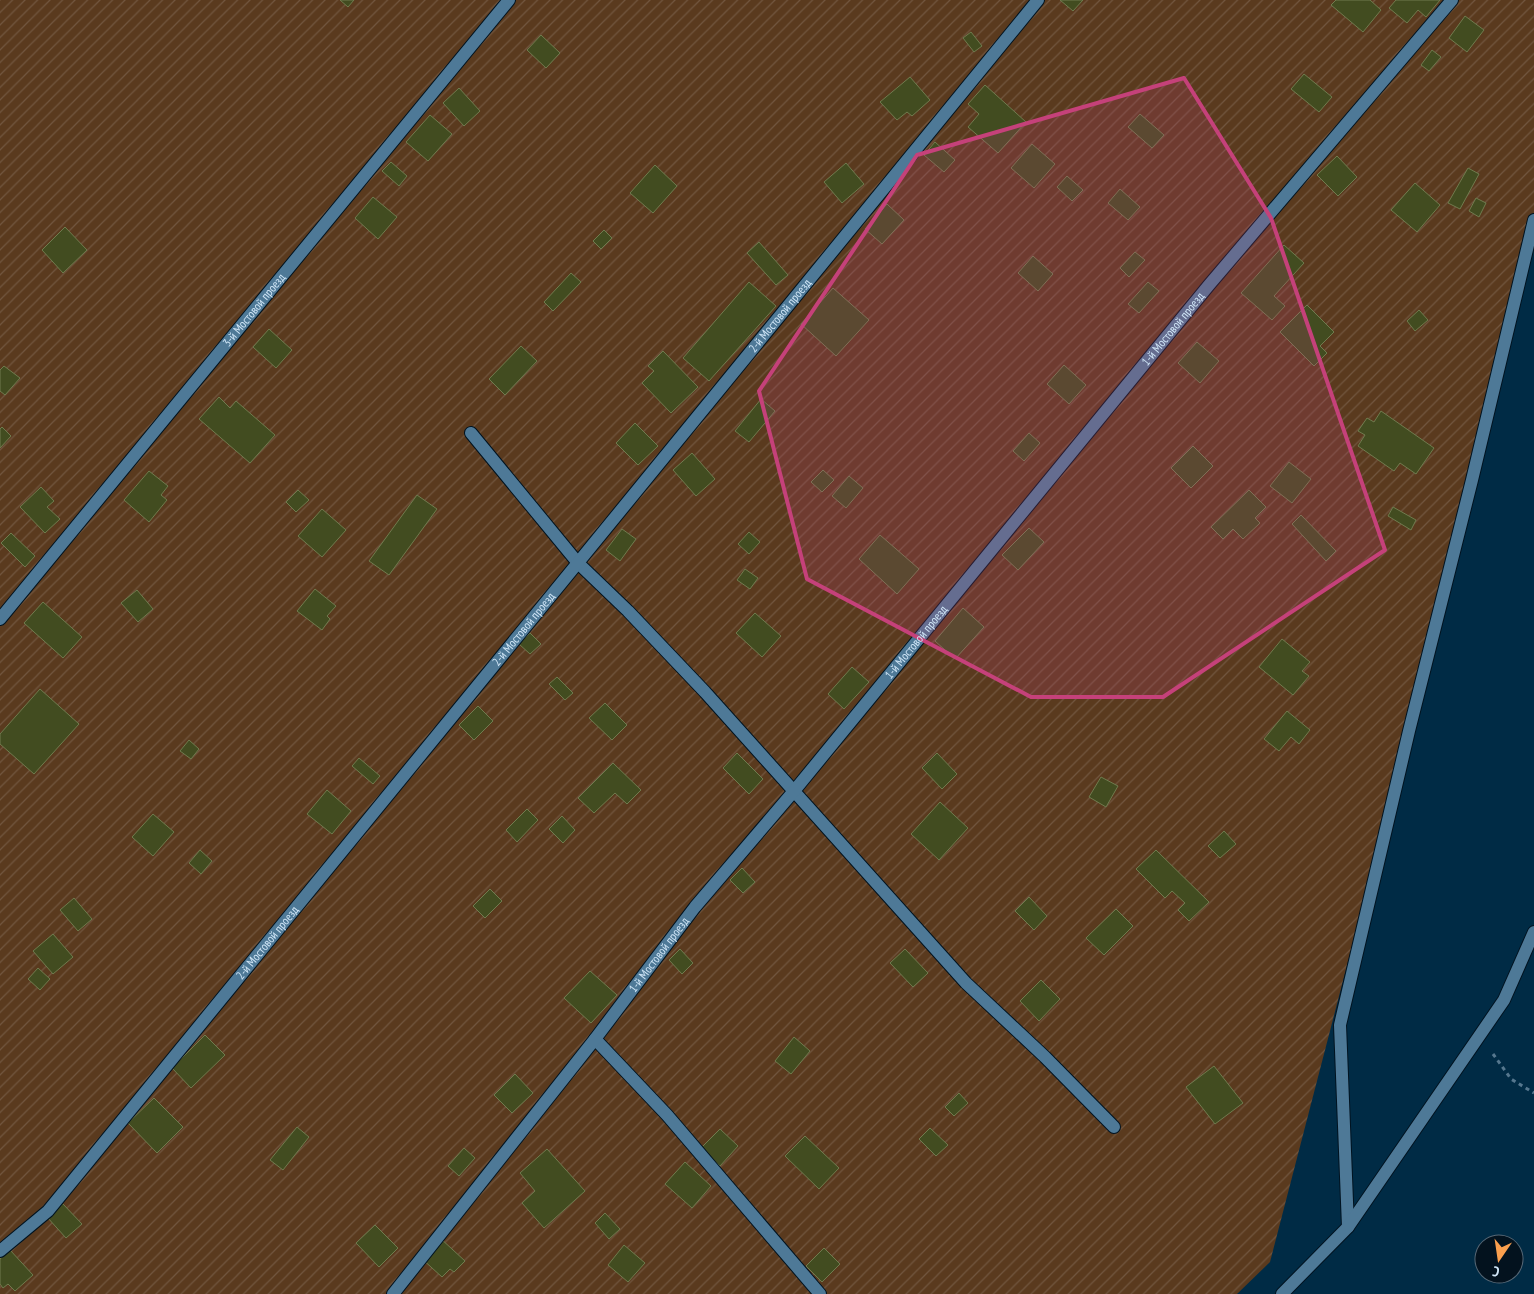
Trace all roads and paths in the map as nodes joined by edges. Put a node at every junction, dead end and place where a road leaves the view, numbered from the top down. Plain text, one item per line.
1 (509, 0) edge
2 (1038, 0) edge
3 (1452, 0) edge
4 (1534, 220) edge
5 (471, 433) dead end
6 (578, 563) junction
7 (0, 619) edge
8 (794, 792) junction
9 (1534, 932) edge
10 (1479, 1036) junction
11 (595, 1039) junction
12 (1534, 1093) edge
13 (1114, 1127) dead end
14 (1348, 1227) junction
15 (0, 1251) edge
16 (393, 1294) edge
17 (820, 1294) edge
18 (1282, 1294) edge

1 - 7 lane, 3-й Мостовой проезд
2 - 6 lane, 2-й Мостовой проезд
3 - 8 lane, 1-й Мостовой проезд
4 - 14 lane
5 - 6 lane
6 - 8 lane
6 - 15 lane, 2-й Мостовой проезд
8 - 11 lane, 1-й Мостовой проезд
8 - 13 lane
9 - 10 lane
10 - 12 path
10 - 14 lane
11 - 16 lane, 1-й Мостовой проезд
11 - 17 lane
14 - 18 lane

